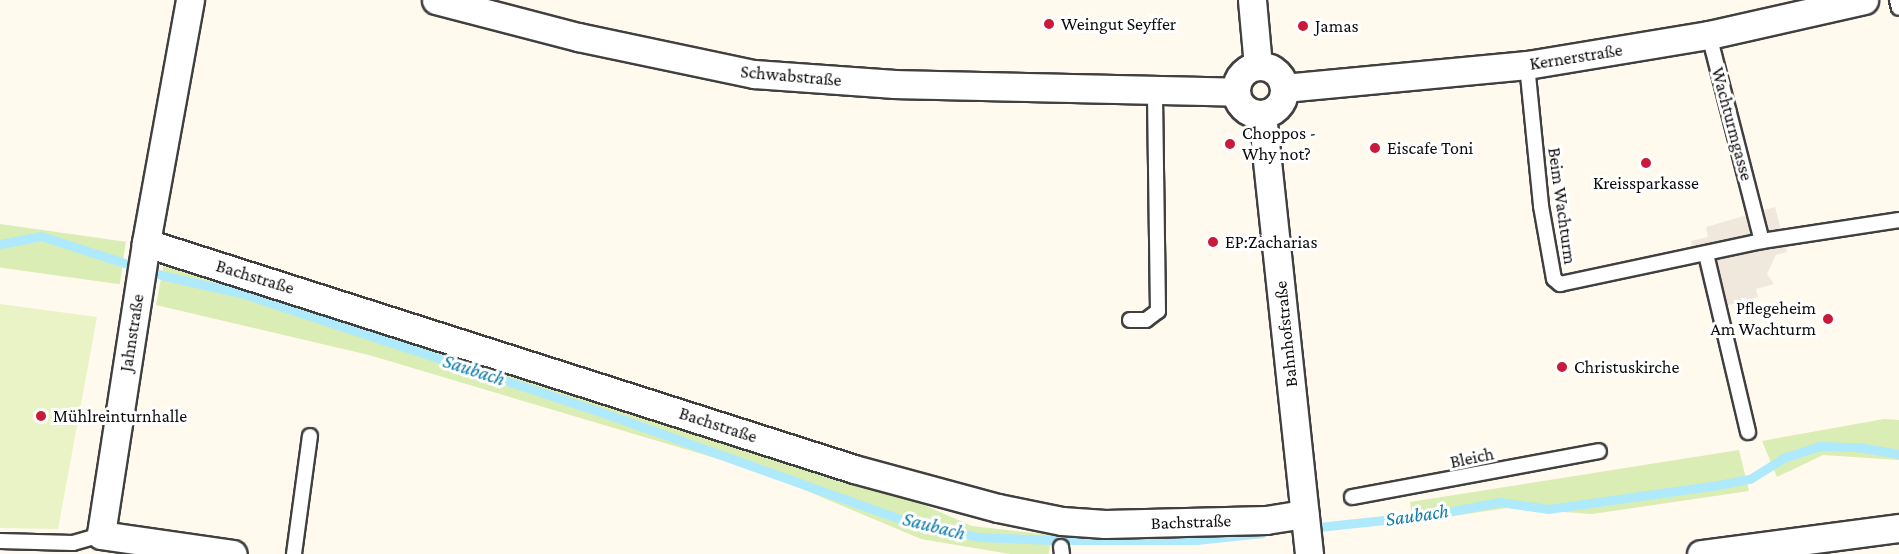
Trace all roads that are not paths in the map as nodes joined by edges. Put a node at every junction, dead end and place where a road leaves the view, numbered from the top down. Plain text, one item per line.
1 (190, 0) edge
2 (436, 0) edge
3 (1252, 0) edge
4 (1864, 0) edge
5 (1897, 0) edge
6 (1899, 8) edge
7 (1709, 35) junction
8 (1527, 65) junction
9 (1258, 66) junction
10 (1284, 88) junction
11 (1155, 89) junction
12 (1236, 92) junction
13 (1262, 114) junction
14 (1899, 220) edge
15 (1762, 241) junction
16 (1700, 255) junction
17 (143, 262) junction
18 (1130, 320) dead end
19 (1748, 432) dead end
20 (310, 436) dead end
21 (1599, 452) dead end
22 (1352, 497) dead end
23 (1305, 517) junction
24 (1899, 528) edge
25 (95, 537) junction
26 (0, 541) edge
27 (1805, 548) edge
28 (1740, 552) edge
29 (233, 554) edge
30 (294, 554) edge
31 (1309, 554) edge
32 (1701, 554) edge

1 - 17 street, Jahnstraße
2 - 11 street, Schwabstraße
3 - 9 street
4 - 7 street, Kernerstraße
5 - 6 lane
7 - 8 street, Kernerstraße
7 - 15 lane, Wachturmgasse
8 - 10 street, Kernerstraße
8 - 16 lane, Beim Wachturm
9 - 10 street
9 - 12 street
10 - 13 street
11 - 12 street, Schwabstraße
11 - 18 lane
12 - 13 street
13 - 23 street, Bahnhofstraße
14 - 15 lane
15 - 16 lane
16 - 19 lane
17 - 23 street, Bachstraße
17 - 25 street, Jahnstraße
20 - 30 lane
21 - 22 lane, Bleich
23 - 31 street, Bahnhofstraße
24 - 27 street
25 - 26 lane
25 - 29 street
27 - 28 street
28 - 32 street

